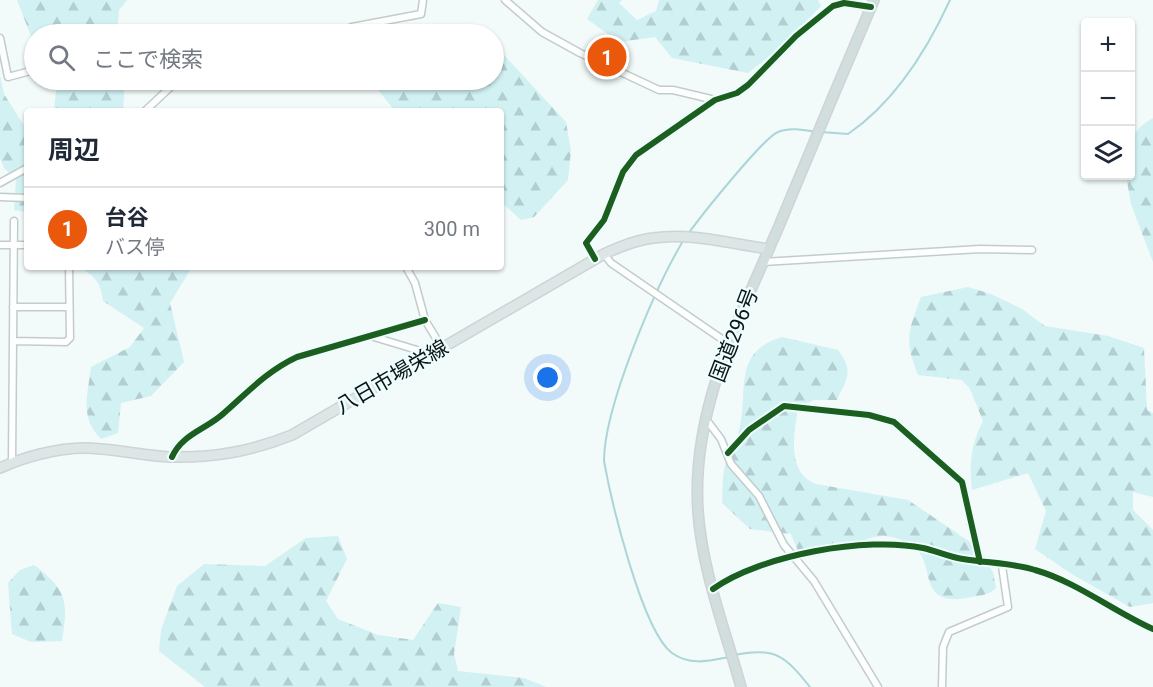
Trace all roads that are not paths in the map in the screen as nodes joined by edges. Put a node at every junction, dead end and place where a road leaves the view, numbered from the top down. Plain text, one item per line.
1 (423, 0) edge
2 (506, 0) edge
3 (856, 2) edge
4 (872, 4) edge
5 (368, 24) edge
6 (0, 38) edge
7 (24, 73) edge
8 (167, 90) edge
9 (715, 100) junction
10 (148, 108) edge
11 (24, 170) edge
12 (0, 183) edge
13 (0, 197) edge
14 (24, 198) edge
15 (14, 221) dead end
16 (0, 245) edge
17 (14, 245) junction
18 (24, 245) edge
19 (769, 249) junction
20 (1032, 250) dead end
21 (599, 256) junction
22 (763, 262) junction
23 (69, 270) edge
24 (408, 270) edge
25 (13, 307) junction
26 (69, 307) junction
27 (424, 320) junction
28 (372, 337) junction
29 (13, 341) junction
30 (729, 344) junction
31 (442, 348) junction
32 (426, 358) junction
33 (705, 417) junction
34 (728, 453) junction
35 (172, 457) junction
36 (12, 462) junction
37 (0, 468) edge
38 (792, 557) junction
39 (980, 562) junction
40 (1002, 566) junction
41 (713, 589) junction
42 (1153, 629) edge
43 (741, 687) edge
44 (878, 687) edge
45 (942, 687) edge

1 - 5 street
2 - 9 street
3 - 4 street
3 - 9 street
4 - 19 highway, 国道296号
6 - 7 street
8 - 10 street
9 - 21 street
11 - 12 street
13 - 14 street
15 - 17 street
16 - 17 street
17 - 18 street
17 - 25 street
19 - 21 main road, 八日市場栄線
19 - 22 highway, 国道296号
20 - 22 street
21 - 30 street
21 - 31 main road, 八日市場栄線
22 - 30 highway, 国道296号
23 - 26 street
24 - 27 street
25 - 26 street
25 - 29 street
26 - 29 street
27 - 28 street
27 - 31 street
28 - 32 street
28 - 35 street
29 - 36 street
30 - 33 highway, 国道296号
31 - 32 main road, 八日市場栄線
32 - 35 main road, 八日市場栄線
33 - 34 street
33 - 41 highway, 国道296号
34 - 38 street
34 - 39 street
35 - 36 main road, 八日市場栄線
36 - 37 main road, 八日市場栄線
38 - 39 street
38 - 41 street
38 - 44 street
39 - 40 street
40 - 42 street
40 - 45 street
41 - 43 highway, 国道296号

